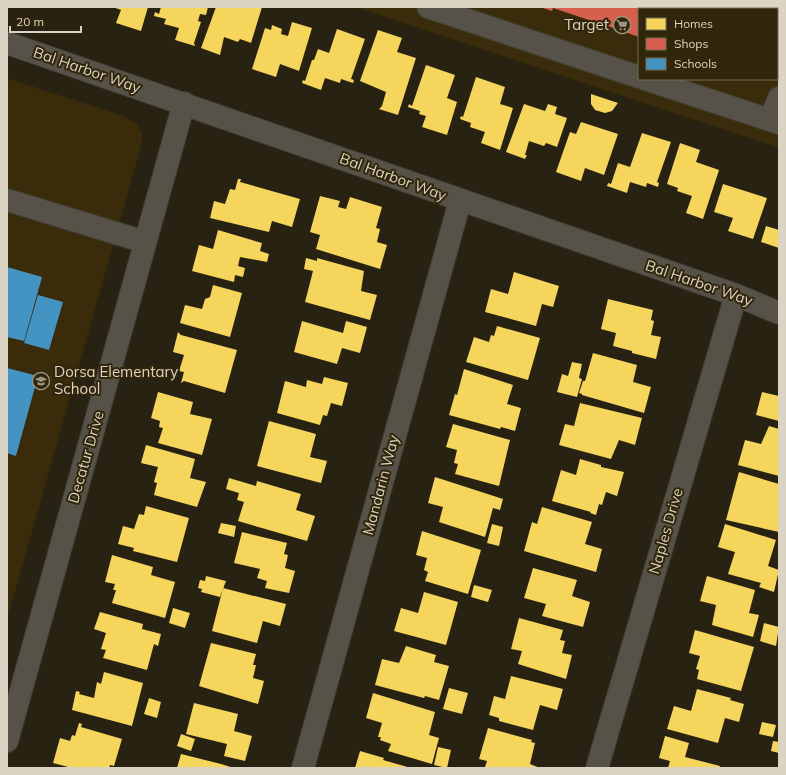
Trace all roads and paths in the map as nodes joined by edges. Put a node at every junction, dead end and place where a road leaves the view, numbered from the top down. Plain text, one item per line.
1 (428, 7) edge
2 (7, 43) edge
3 (638, 77) edge
4 (648, 80) edge
5 (779, 98) edge
6 (184, 103) junction
7 (775, 122) edge
8 (7, 200) edge
9 (460, 201) junction
10 (146, 242) junction
11 (736, 295) junction
12 (779, 312) edge
13 (7, 741) edge
14 (303, 768) edge
15 (597, 768) edge

1 - 3 street
2 - 6 street, Bal Harbor Way
4 - 7 street
5 - 7 street
6 - 9 street, Bal Harbor Way
6 - 10 street, Decatur Drive
8 - 10 street
9 - 11 street, Bal Harbor Way
9 - 14 street, Mandarin Way
10 - 13 street, Decatur Drive
11 - 12 street, Bal Harbor Way
11 - 15 street, Naples Drive

